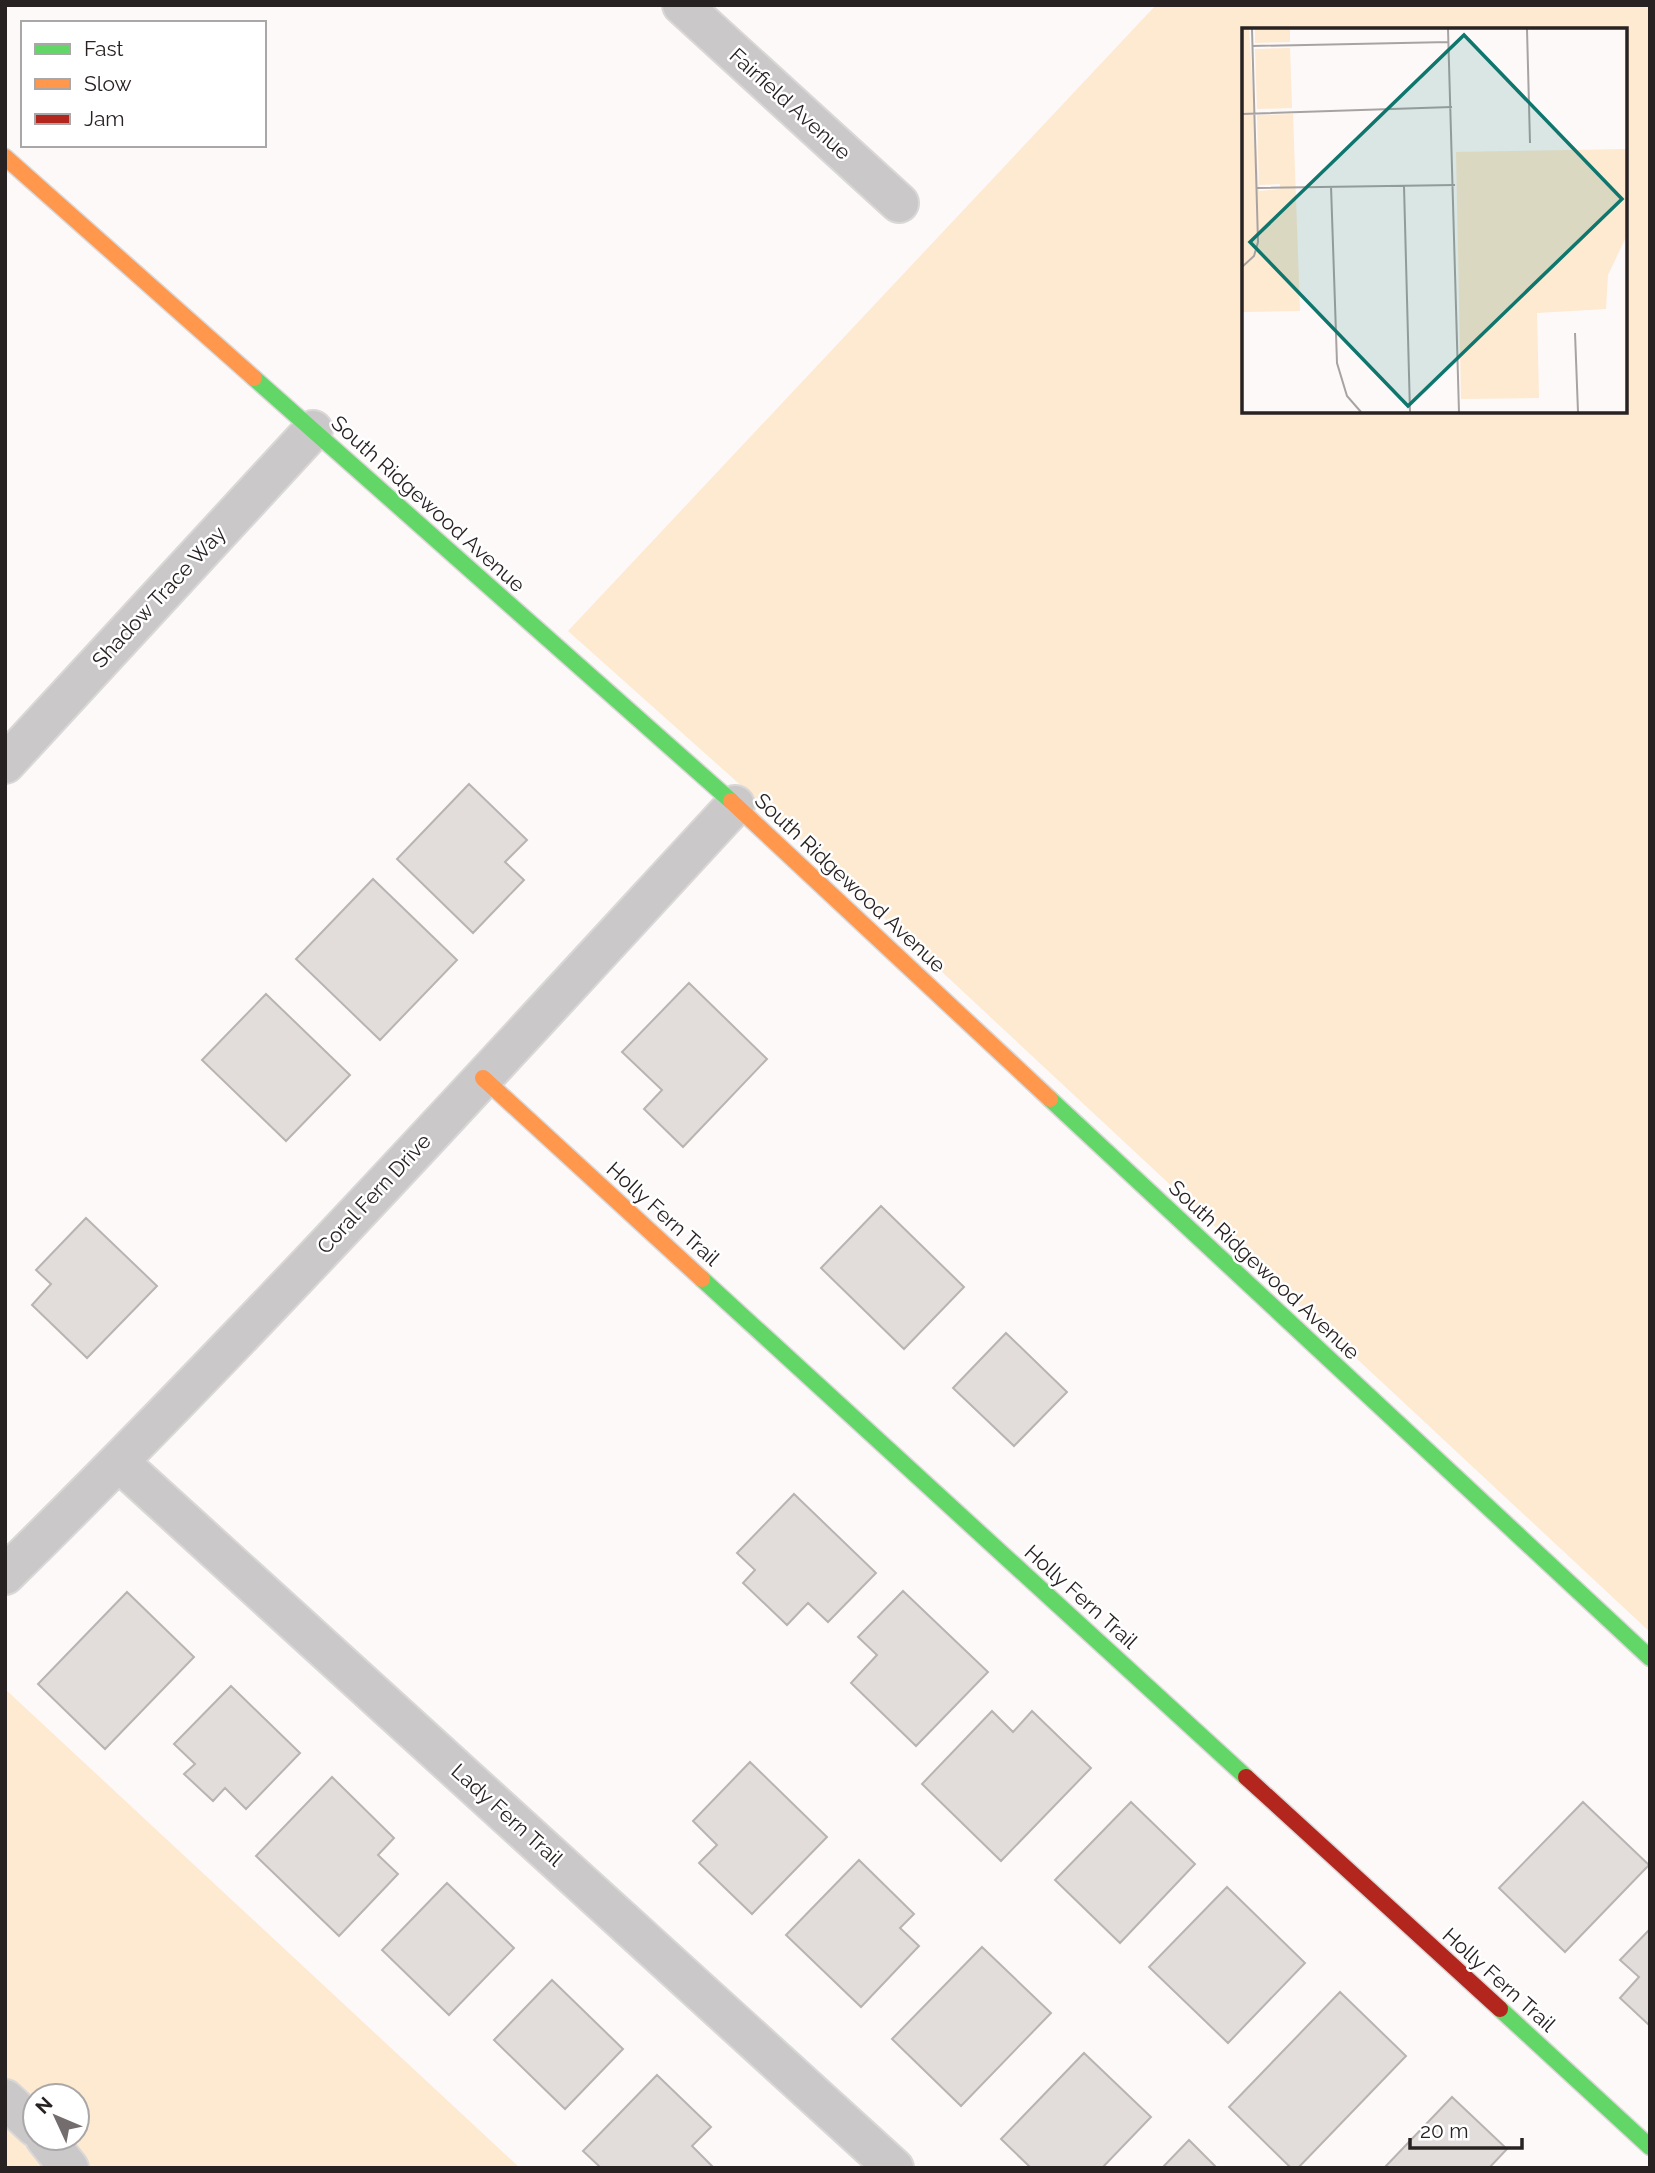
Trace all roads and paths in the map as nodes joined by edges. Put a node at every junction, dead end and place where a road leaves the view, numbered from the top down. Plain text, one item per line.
1 (682, 5) edge
2 (5, 156) edge
3 (899, 203) dead end
4 (313, 430) junction
5 (5, 764) edge
6 (736, 806) junction
7 (483, 1078) junction
8 (119, 1462) junction
9 (5, 1575) edge
10 (1650, 1658) edge
11 (5, 2099) edge
12 (21, 2114) edge
13 (1650, 2147) edge
14 (56, 2152) edge
15 (69, 2168) edge
16 (894, 2168) edge

1 - 3 street, Fairfield Avenue
2 - 4 street, South Ridgewood Avenue
4 - 5 street, Shadow Trace Way
4 - 6 street, South Ridgewood Avenue
6 - 7 street, Coral Fern Drive
6 - 10 street, South Ridgewood Avenue
7 - 8 street, Coral Fern Drive
7 - 13 street, Holly Fern Trail
8 - 9 street, Coral Fern Drive
8 - 16 street, Lady Fern Trail
11 - 12 street
14 - 15 street

